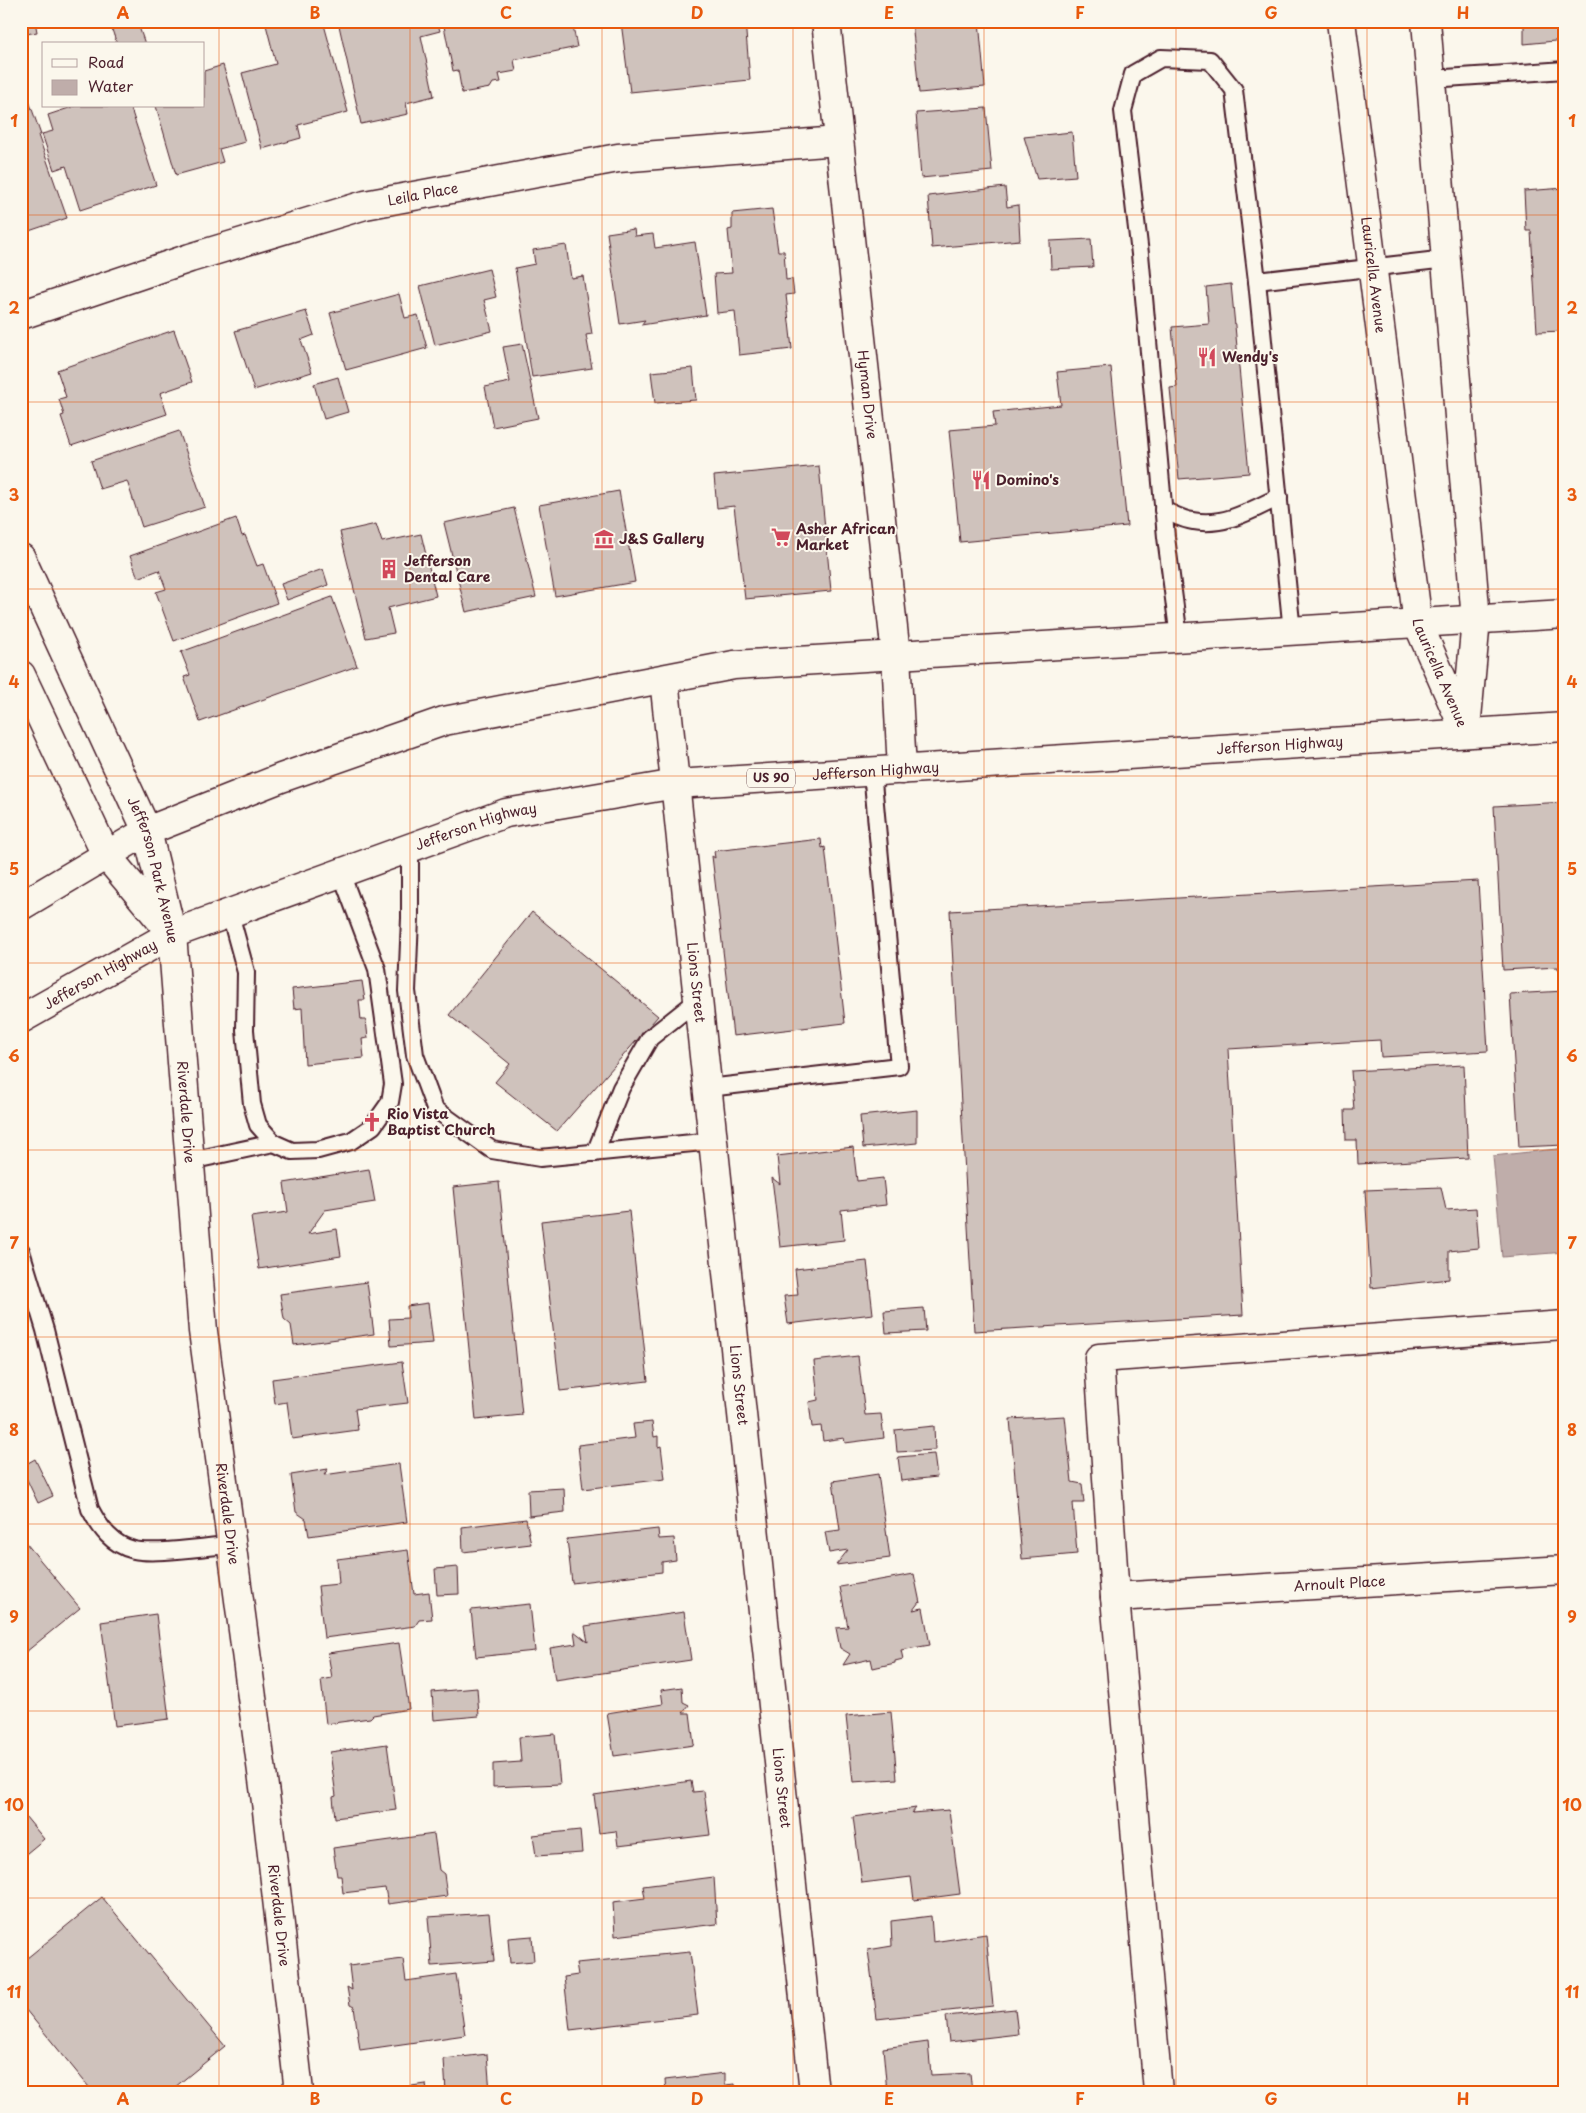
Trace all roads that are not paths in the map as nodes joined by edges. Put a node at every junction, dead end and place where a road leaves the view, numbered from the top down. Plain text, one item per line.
1 (826, 21) edge
2 (1341, 21) edge
3 (1426, 21) edge
4 (1565, 70) edge
5 (1431, 79) junction
6 (838, 141) junction
7 (1446, 259) junction
8 (1373, 266) junction
9 (1257, 281) junction
10 (21, 314) edge
11 (1279, 497) junction
12 (1163, 510) junction
13 (21, 558) edge
14 (1565, 614) edge
15 (1476, 620) junction
16 (1418, 624) junction
17 (1292, 632) junction
18 (1178, 638) junction
19 (896, 655) junction
20 (21, 675) edge
21 (664, 679) junction
22 (1565, 727) edge
23 (1466, 733) junction
24 (902, 770) junction
25 (872, 771) junction
26 (676, 784) junction
27 (147, 831) junction
28 (410, 848) junction
29 (106, 856) junction
30 (341, 873) junction
31 (21, 906) edge
32 (230, 914) junction
33 (172, 934) junction
34 (699, 999) junction
35 (21, 1018) edge
36 (708, 1088) junction
37 (714, 1141) junction
38 (274, 1143) junction
39 (595, 1153) junction
40 (190, 1161) junction
41 (21, 1251) edge
42 (1565, 1325) edge
43 (231, 1545) junction
44 (1565, 1570) edge
45 (1115, 1597) junction
46 (299, 2092) edge
47 (814, 2092) edge
48 (1158, 2092) edge

1 - 6 street, Hyman Drive
2 - 8 street, Lauricella Avenue
3 - 5 street, Lauricella Avenue
4 - 5 lane
5 - 7 street, Lauricella Avenue
6 - 10 street, Leila Place
6 - 19 street, Hyman Drive
7 - 8 lane
7 - 15 street, Lauricella Avenue
8 - 9 lane
8 - 16 street, Lauricella Avenue
9 - 11 lane
9 - 12 lane
11 - 12 lane
11 - 17 lane
12 - 18 lane
13 - 27 street, Jefferson Park Avenue
14 - 15 street
15 - 16 street
15 - 23 street, Lauricella Avenue
16 - 17 street
16 - 23 street, Lauricella Avenue
17 - 18 street
18 - 19 street
19 - 21 street
19 - 24 street, Hyman Drive
20 - 29 street, Jefferson Park Avenue
21 - 26 street, Lions Street
21 - 27 street
22 - 23 street, Jefferson Highway / US 90
23 - 24 street, Jefferson Highway / US 90
24 - 25 street, Jefferson Highway / US 90
25 - 26 street, Jefferson Highway / US 90
25 - 36 lane
26 - 28 street, Jefferson Highway / US 90
26 - 34 street, Lions Street
27 - 29 street
27 - 33 street, Jefferson Park Avenue
28 - 30 street, Jefferson Highway / US 90
28 - 39 lane
29 - 31 street
29 - 33 street, Jefferson Park Avenue
30 - 32 street, Jefferson Highway / US 90
30 - 38 lane
32 - 33 street, Jefferson Highway / US 90
32 - 38 lane
33 - 35 street, Jefferson Highway / US 90
33 - 40 street, Riverdale Drive
34 - 36 street, Lions Street
34 - 39 lane
36 - 37 street, Lions Street
37 - 39 lane
37 - 47 street, Lions Street
38 - 40 lane
40 - 43 street, Riverdale Drive
41 - 43 lane
42 - 45 street
43 - 46 street, Riverdale Drive
44 - 45 street, Arnoult Place
45 - 48 street

